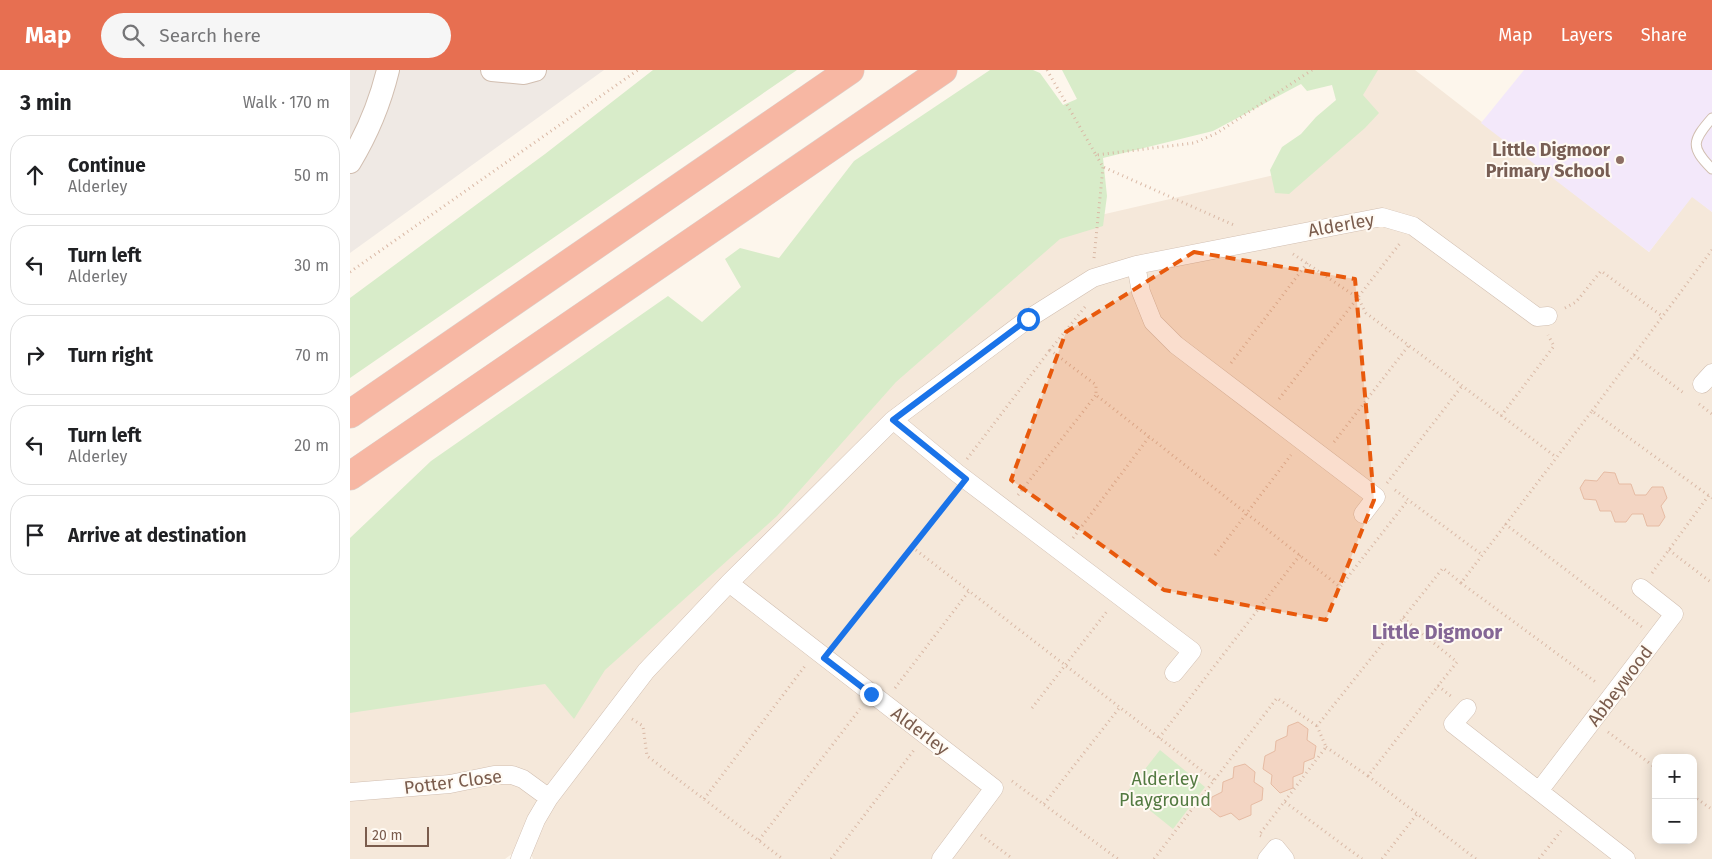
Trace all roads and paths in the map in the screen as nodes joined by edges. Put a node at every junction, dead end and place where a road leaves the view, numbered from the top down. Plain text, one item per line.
1 (388, 70) edge
2 (492, 70) edge
3 (535, 70) edge
4 (638, 70) edge
5 (850, 70) edge
6 (943, 70) edge
7 (1047, 70) edge
8 (1312, 70) edge
9 (1712, 118) edge
10 (1096, 155) junction
11 (350, 162) edge
12 (1103, 167) junction
13 (1712, 169) edge
14 (1413, 226) junction
15 (1267, 239) junction
16 (1712, 250) edge
17 (1308, 262) junction
18 (1136, 265) junction
19 (350, 272) edge
20 (1093, 278) junction
21 (1358, 298) junction
22 (1662, 316) junction
23 (1543, 317) junction
24 (1408, 345) junction
25 (1050, 350) junction
26 (1634, 355) junction
27 (1220, 378) junction
28 (1707, 379) edge
29 (1462, 386) junction
30 (1096, 394) junction
31 (1691, 398) junction
32 (1592, 411) junction
33 (350, 414) edge
34 (1268, 414) junction
35 (1712, 414) edge
36 (1501, 416) junction
37 (893, 420) junction
38 (1149, 437) junction
39 (1302, 441) junction
40 (1323, 457) junction
41 (1556, 457) junction
42 (350, 476) edge
43 (962, 476) junction
44 (1376, 497) junction
45 (1710, 497) edge
46 (1408, 500) junction
47 (1007, 509) junction
48 (1246, 513) junction
49 (1363, 514) dead end
50 (1505, 524) junction
51 (912, 547) junction
52 (1669, 550) junction
53 (1063, 552) junction
54 (1481, 554) junction
55 (1215, 555) dead end
56 (1300, 555) junction
57 (729, 583) junction
58 (1461, 583) junction
59 (1712, 583) edge
60 (1641, 588) joint
61 (969, 591) junction
62 (1119, 596) junction
63 (1403, 618) junction
64 (1657, 638) junction
65 (820, 655) junction
66 (1065, 665) junction
67 (1174, 673) dead end
68 (1438, 686) junction
69 (1613, 696) junction
70 (877, 699) junction
71 (1120, 707) junction
72 (617, 708) junction
73 (1032, 708) dead end
74 (1467, 708) joint
75 (1594, 721) junction
76 (1317, 726) junction
77 (926, 735) junction
78 (1159, 738) junction
79 (1326, 747) junction
80 (1652, 765) edge
81 (1368, 776) junction
82 (1214, 780) junction
83 (994, 788) junction
84 (1538, 791) junction
85 (350, 792) edge
86 (548, 798) junction
87 (704, 799) junction
88 (1697, 799) edge
89 (1285, 802) junction
90 (1044, 804) junction
91 (1710, 808) dead end
92 (1417, 814) junction
93 (1572, 816) junction
94 (967, 825) junction
95 (759, 840) junction
96 (524, 854) edge
97 (1276, 855) edge
98 (783, 859) edge
99 (831, 859) edge
100 (942, 859) edge
101 (1013, 859) edge
102 (1118, 859) edge
103 (1154, 859) edge
104 (1362, 859) edge
105 (1382, 859) edge
106 (1476, 859) edge
107 (1539, 859) edge
108 (1626, 859) edge

1 - 11 street
2 - 3 street
4 - 19 path
5 - 33 highway
6 - 42 highway
7 - 10 path
8 - 10 path
9 - 13 lane
10 - 12 path
12 - 15 path
12 - 20 path
14 - 15 street, Alderley
14 - 21 path
14 - 23 street, Alderley
15 - 17 path
15 - 18 street, Alderley
16 - 22 path
17 - 21 path
17 - 27 path
18 - 20 street, Alderley
18 - 27 street
20 - 25 path
20 - 37 street, Alderley
21 - 24 path
21 - 34 path
22 - 23 path
22 - 26 path
23 - 36 path
24 - 29 path
24 - 40 path
25 - 30 path
25 - 43 path
26 - 31 path
26 - 32 path
27 - 34 street
28 - 31 path
29 - 36 path
29 - 44 path
30 - 38 path
30 - 47 path
31 - 35 path
32 - 41 path
32 - 45 path
34 - 39 street
36 - 41 path
37 - 43 street
37 - 57 street, Alderley
38 - 48 path
38 - 53 path
39 - 40 street
39 - 48 path
40 - 44 street
41 - 50 path
43 - 47 street
43 - 51 path
44 - 46 path
44 - 49 street
45 - 52 path
46 - 54 path
46 - 56 path
47 - 53 street
48 - 55 path
48 - 56 path
50 - 54 path
50 - 64 path
51 - 61 path
51 - 65 path
52 - 59 path
52 - 60 path
53 - 62 street
54 - 58 path
56 - 78 path
57 - 65 street, Alderley
57 - 72 street, Alderley
58 - 63 path
58 - 69 path
60 - 64 street, Abbeywood
61 - 66 path
61 - 70 path
62 - 66 path
62 - 67 street
63 - 68 path
63 - 76 path
64 - 69 street, Abbeywood
65 - 70 street, Alderley
65 - 87 path
66 - 71 path
66 - 73 path
68 - 74 path
68 - 81 path
69 - 75 street, Abbeywood
70 - 77 street, Alderley
70 - 95 path
71 - 78 path
71 - 90 path
72 - 86 street, Alderley
72 - 87 path
74 - 84 street
75 - 80 path
75 - 84 street, Abbeywood
76 - 79 path
76 - 82 path
77 - 83 street, Alderley
77 - 99 path
78 - 82 path
79 - 81 path
79 - 89 path
81 - 92 path
82 - 103 path
83 - 90 path
83 - 94 street
84 - 93 street
85 - 86 street, Potter Close
86 - 96 street, Alderley
87 - 95 path
88 - 91 path
89 - 97 path
89 - 104 path
90 - 102 path
92 - 105 path
92 - 106 path
93 - 107 path
93 - 108 street
94 - 100 street
94 - 101 path
95 - 98 path

